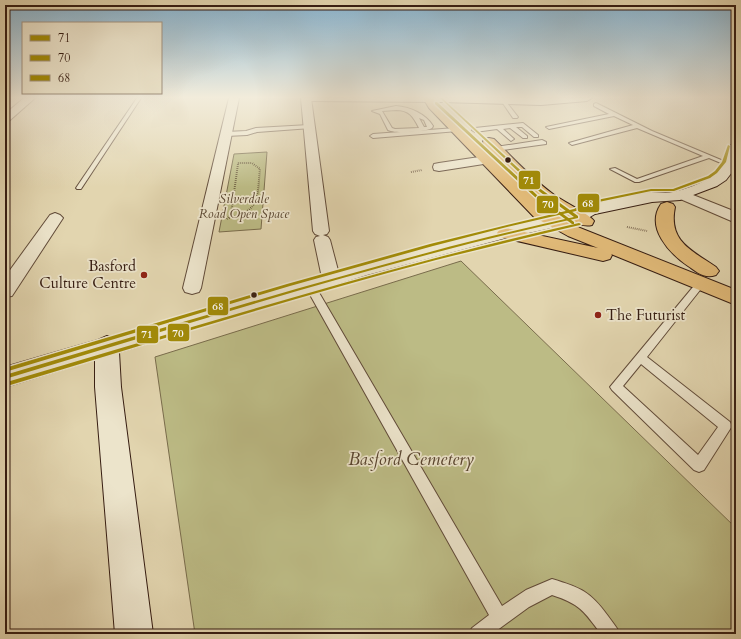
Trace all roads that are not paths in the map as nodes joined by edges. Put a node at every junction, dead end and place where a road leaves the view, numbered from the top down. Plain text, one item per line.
1 (310, 127) edge
2 (119, 128) edge
3 (227, 128) edge
4 (295, 128) edge
5 (389, 128) edge
6 (429, 128) edge
7 (473, 128) edge
8 (498, 128) joint
9 (513, 128) edge
10 (526, 128) edge
11 (630, 128) edge
12 (641, 128) edge
13 (422, 129) joint
14 (456, 130) joint
15 (475, 130) junction
16 (226, 134) junction
17 (373, 136) dead end
18 (536, 136) dead end
19 (524, 137) dead end
20 (511, 139) dead end
21 (542, 142) dead end
22 (572, 143) dead end
23 (736, 148) edge
24 (491, 155) junction
25 (707, 157) junction
26 (733, 166) edge
27 (439, 167) dead end
28 (613, 169) dead end
29 (79, 188) dead end
30 (675, 200) junction
31 (577, 217) junction
32 (55, 218) dead end
33 (736, 218) edge
34 (555, 221) junction
35 (506, 233) junction
36 (659, 266) junction
37 (705, 277) junction
38 (330, 278) junction
39 (736, 283) edge
40 (309, 284) junction
41 (192, 288) dead end
42 (5, 291) edge
43 (736, 298) edge
44 (107, 345) junction
45 (640, 357) junction
46 (5, 377) edge
47 (499, 617) junction
48 (134, 634) edge
49 (478, 634) edge
50 (611, 634) edge

1 - 38 street
2 - 29 lane
3 - 16 street
4 - 16 lane
5 - 13 lane
6 - 13 lane
7 - 15 highway
8 - 15 lane
8 - 20 lane
9 - 19 lane
10 - 18 lane
11 - 22 lane
12 - 25 lane
14 - 17 lane
14 - 24 highway
15 - 24 highway
16 - 41 street
21 - 24 lane
23 - 26 main road
24 - 27 street
24 - 31 highway
24 - 34 highway
25 - 26 lane
25 - 28 lane
26 - 30 main road
30 - 31 main road
30 - 33 street
30 - 37 highway
31 - 34 main road
31 - 37 highway
32 - 42 street
34 - 35 main road
34 - 36 highway
35 - 36 highway
35 - 38 main road
36 - 37 highway
37 - 39 highway
37 - 43 highway
37 - 45 lane
38 - 40 main road
40 - 44 main road
40 - 47 lane
44 - 46 main road
44 - 48 main road
45 - 45 lane
47 - 49 lane
47 - 50 lane

